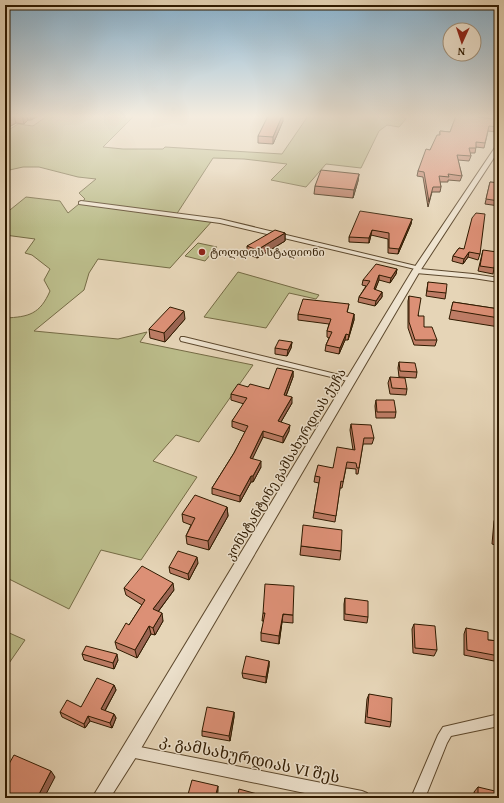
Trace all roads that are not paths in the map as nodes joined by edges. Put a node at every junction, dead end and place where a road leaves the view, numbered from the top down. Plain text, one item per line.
1 (494, 153) edge
2 (81, 203) dead end
3 (417, 270) junction
4 (499, 280) edge
5 (184, 339) dead end
6 (352, 380) junction
7 (499, 720) edge
8 (130, 751) junction
9 (100, 798) edge
10 (362, 798) edge
11 (418, 798) edge

1 - 3 street, კონსტანტინე გამსახურდიას ქუჩა
2 - 3 street
3 - 4 street
3 - 6 street, კონსტანტინე გამსახურდიას ქუჩა
5 - 6 street
6 - 8 street, კონსტანტინე გამსახურდიას ქუჩა
7 - 11 street
8 - 9 street, კონსტანტინე გამსახურდიას ქუჩა
8 - 10 street, კ. გამსახურდიას VI შეს

